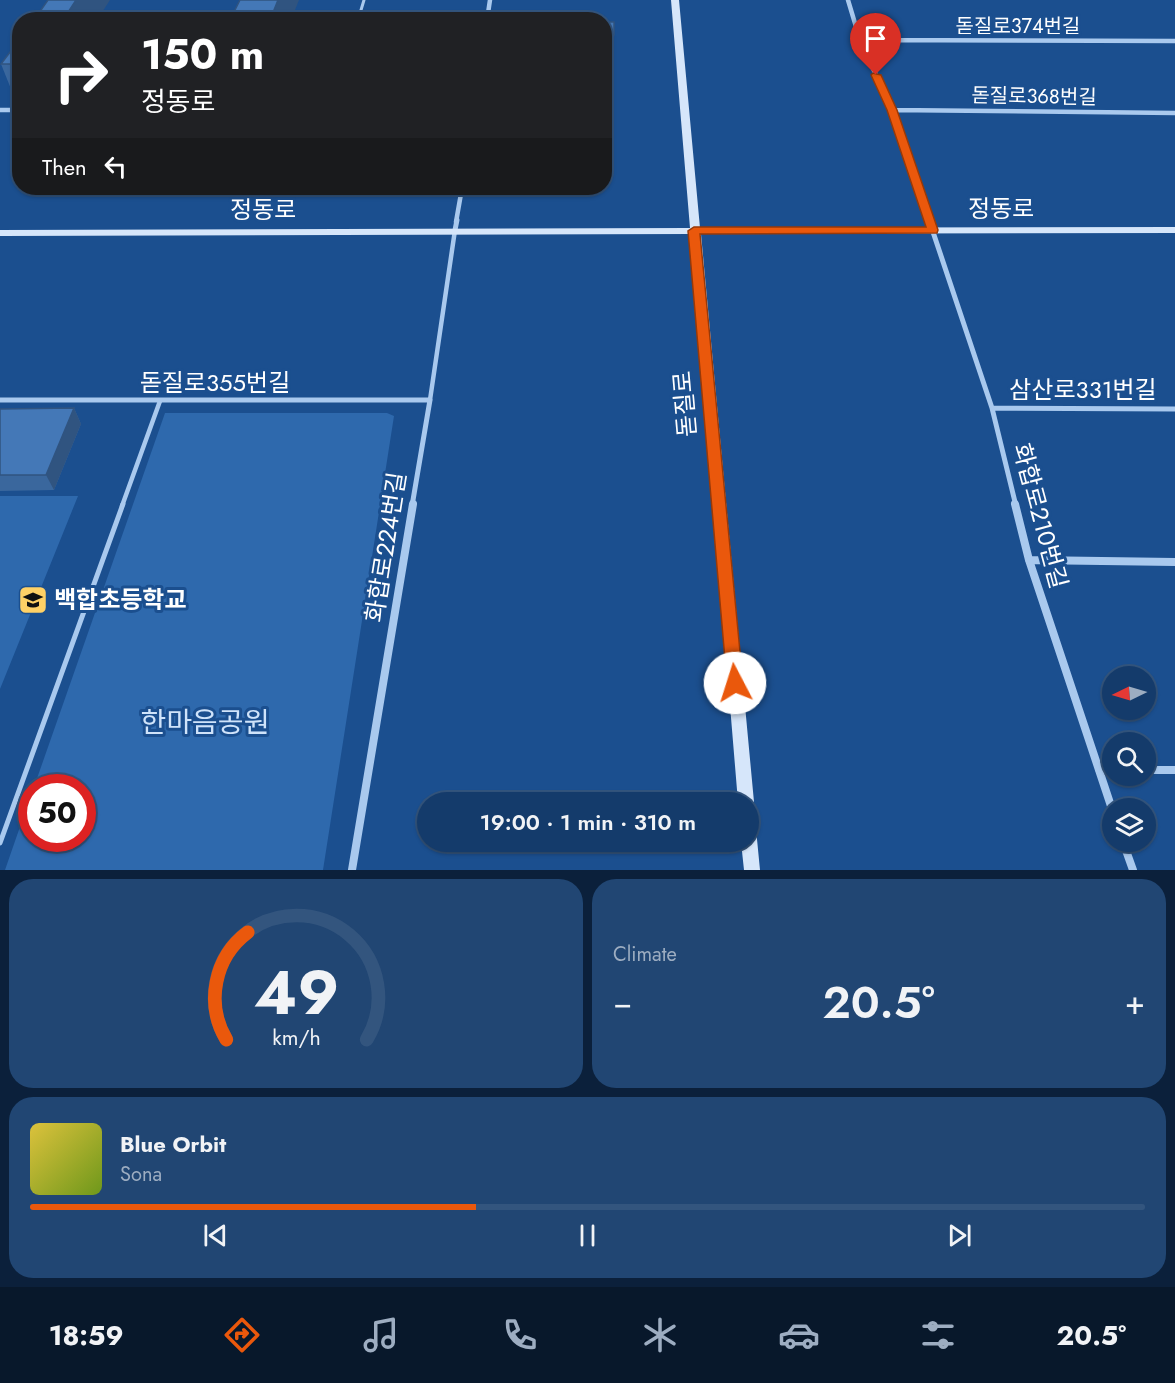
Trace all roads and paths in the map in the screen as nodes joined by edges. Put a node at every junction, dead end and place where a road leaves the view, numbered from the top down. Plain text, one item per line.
1 (675, 0) edge
2 (848, 0) edge
3 (860, 40) junction
4 (1175, 41) edge
5 (892, 110) junction
6 (1175, 113) edge
7 (461, 195) edge
8 (455, 230) junction
9 (933, 230) junction
10 (1175, 230) edge
11 (694, 231) junction
12 (0, 233) edge
13 (0, 400) edge
14 (430, 400) junction
15 (160, 401) junction
16 (992, 408) junction
17 (1175, 409) edge
18 (1029, 560) junction
19 (1175, 562) edge
20 (1099, 770) joint
21 (1156, 770) edge
22 (1175, 770) edge
23 (745, 792) edge
24 (1108, 798) edge
25 (0, 843) edge
26 (750, 852) edge
27 (1126, 852) edge
28 (352, 870) edge
29 (752, 870) edge
30 (1132, 870) edge

1 - 11 main road, 돋질로
2 - 3 street, 화합로210번길
3 - 4 street, 돋질로374번길
3 - 5 street, 화합로210번길
5 - 6 street, 돋질로368번길
5 - 9 street, 화합로210번길
7 - 8 street
8 - 11 main road, 정동로
8 - 12 main road, 정동로
8 - 14 lane, 화합로224번길
9 - 10 main road, 정동로
9 - 11 main road, 정동로
9 - 16 street, 화합로210번길
11 - 23 main road, 돋질로
13 - 15 street, 돋질로355번길
14 - 15 street, 돋질로355번길
14 - 28 street, 화합로224번길
15 - 25 lane
16 - 17 street, 삼산로331번길
16 - 18 street, 화합로210번길
18 - 19 street
18 - 20 street, 화합로210번길
20 - 24 street, 화합로210번길
21 - 22 street
26 - 29 main road
27 - 30 street

